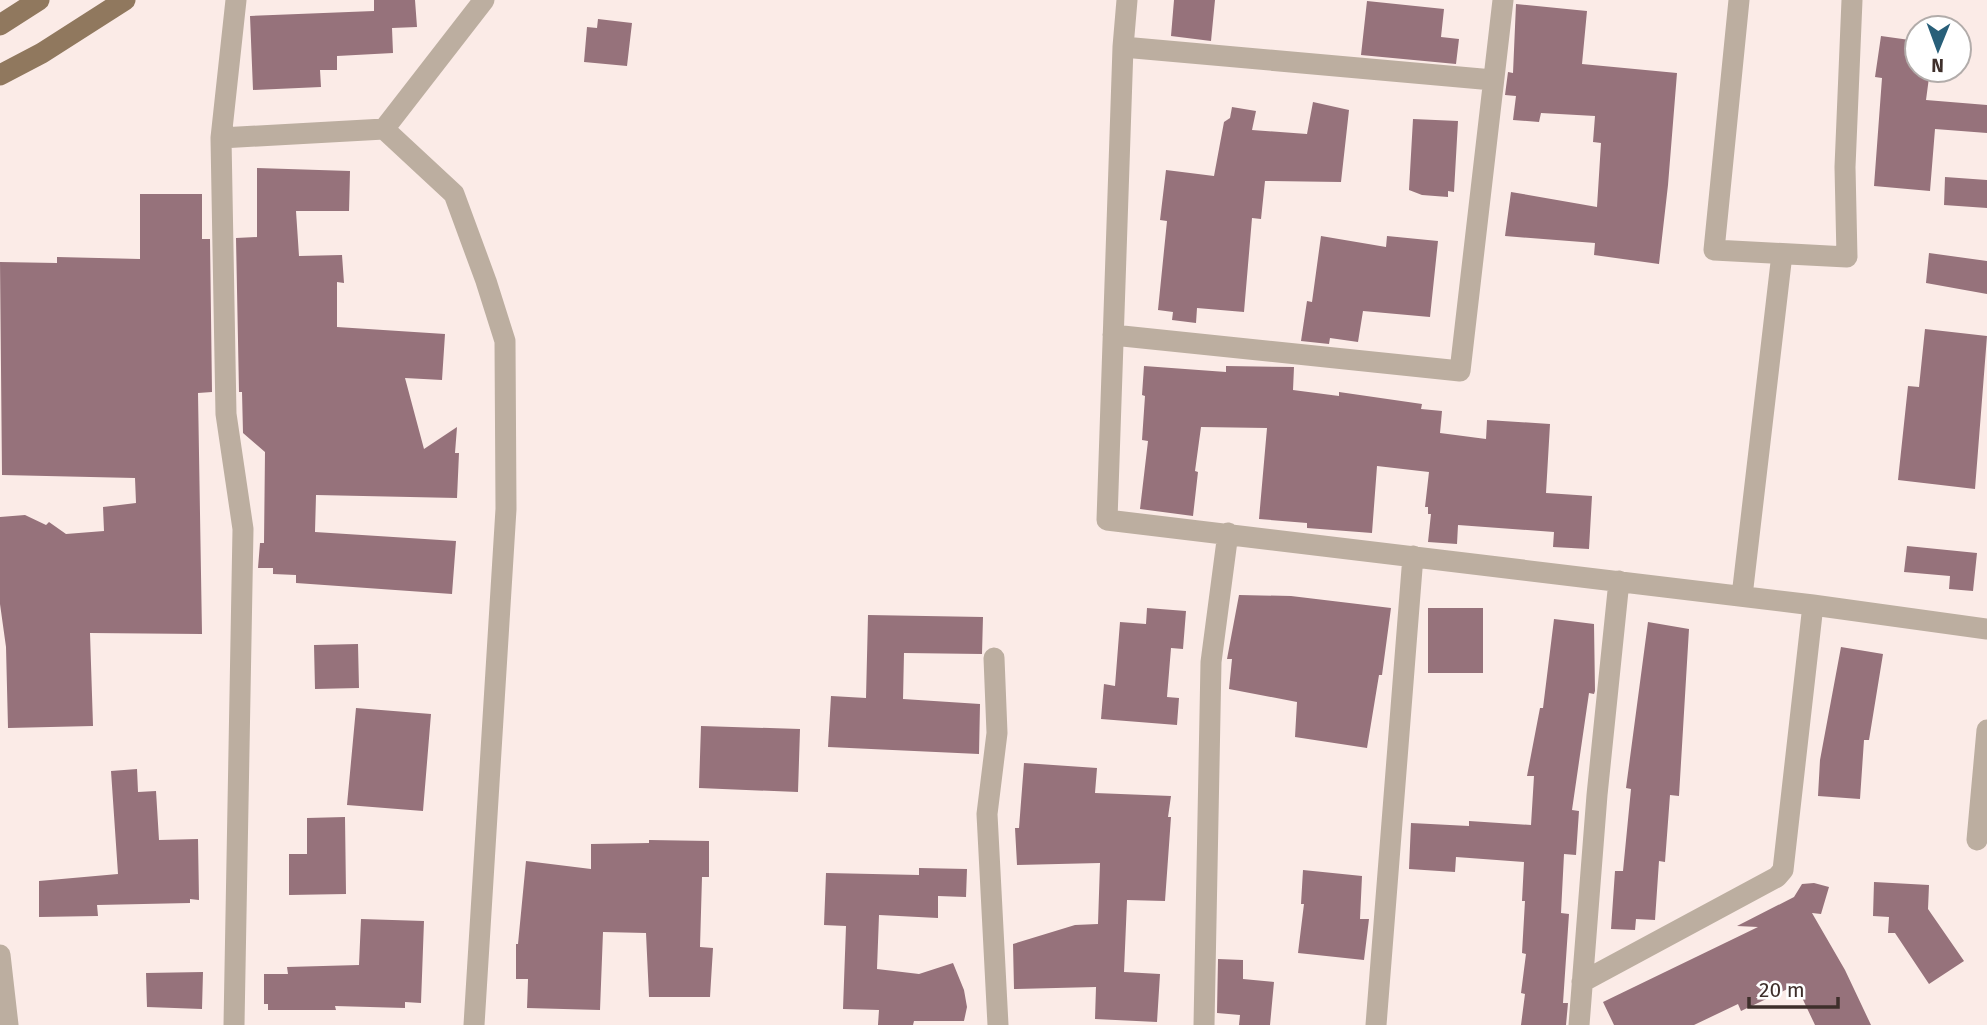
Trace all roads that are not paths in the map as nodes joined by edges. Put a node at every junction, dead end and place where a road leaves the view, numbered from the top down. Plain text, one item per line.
1 (38, 0) edge
2 (125, 0) edge
3 (236, 0) edge
4 (484, 0) edge
5 (1127, 0) edge
6 (1503, 0) edge
7 (1739, 0) edge
8 (1852, 0) edge
9 (0, 25) edge
10 (1122, 47) junction
11 (0, 75) edge
12 (1493, 80) junction
13 (384, 129) junction
14 (221, 138) junction
15 (1782, 254) junction
16 (1113, 335) junction
17 (1228, 533) junction
18 (1413, 556) junction
19 (1619, 581) junction
20 (1742, 596) junction
21 (1813, 605) junction
22 (1987, 629) edge
23 (994, 659) dead end
24 (1987, 730) edge
25 (1977, 840) dead end
26 (0, 955) edge
27 (1582, 982) junction
28 (8, 1025) edge
29 (234, 1025) edge
30 (474, 1025) edge
31 (998, 1025) edge
32 (1204, 1025) edge
33 (1376, 1025) edge
34 (1579, 1025) edge

1 - 9 main road
2 - 11 main road
3 - 14 street
4 - 13 street
5 - 10 street
6 - 12 street
7 - 15 street
8 - 15 street
10 - 12 street
10 - 16 street
12 - 16 street
13 - 14 street
13 - 30 street
14 - 29 street
15 - 20 street
16 - 17 street
17 - 18 street
17 - 32 street
18 - 19 street
18 - 33 street
19 - 20 street
19 - 27 street
20 - 21 street
21 - 22 street
21 - 27 street
23 - 31 street
24 - 25 street
26 - 28 street
27 - 34 street

